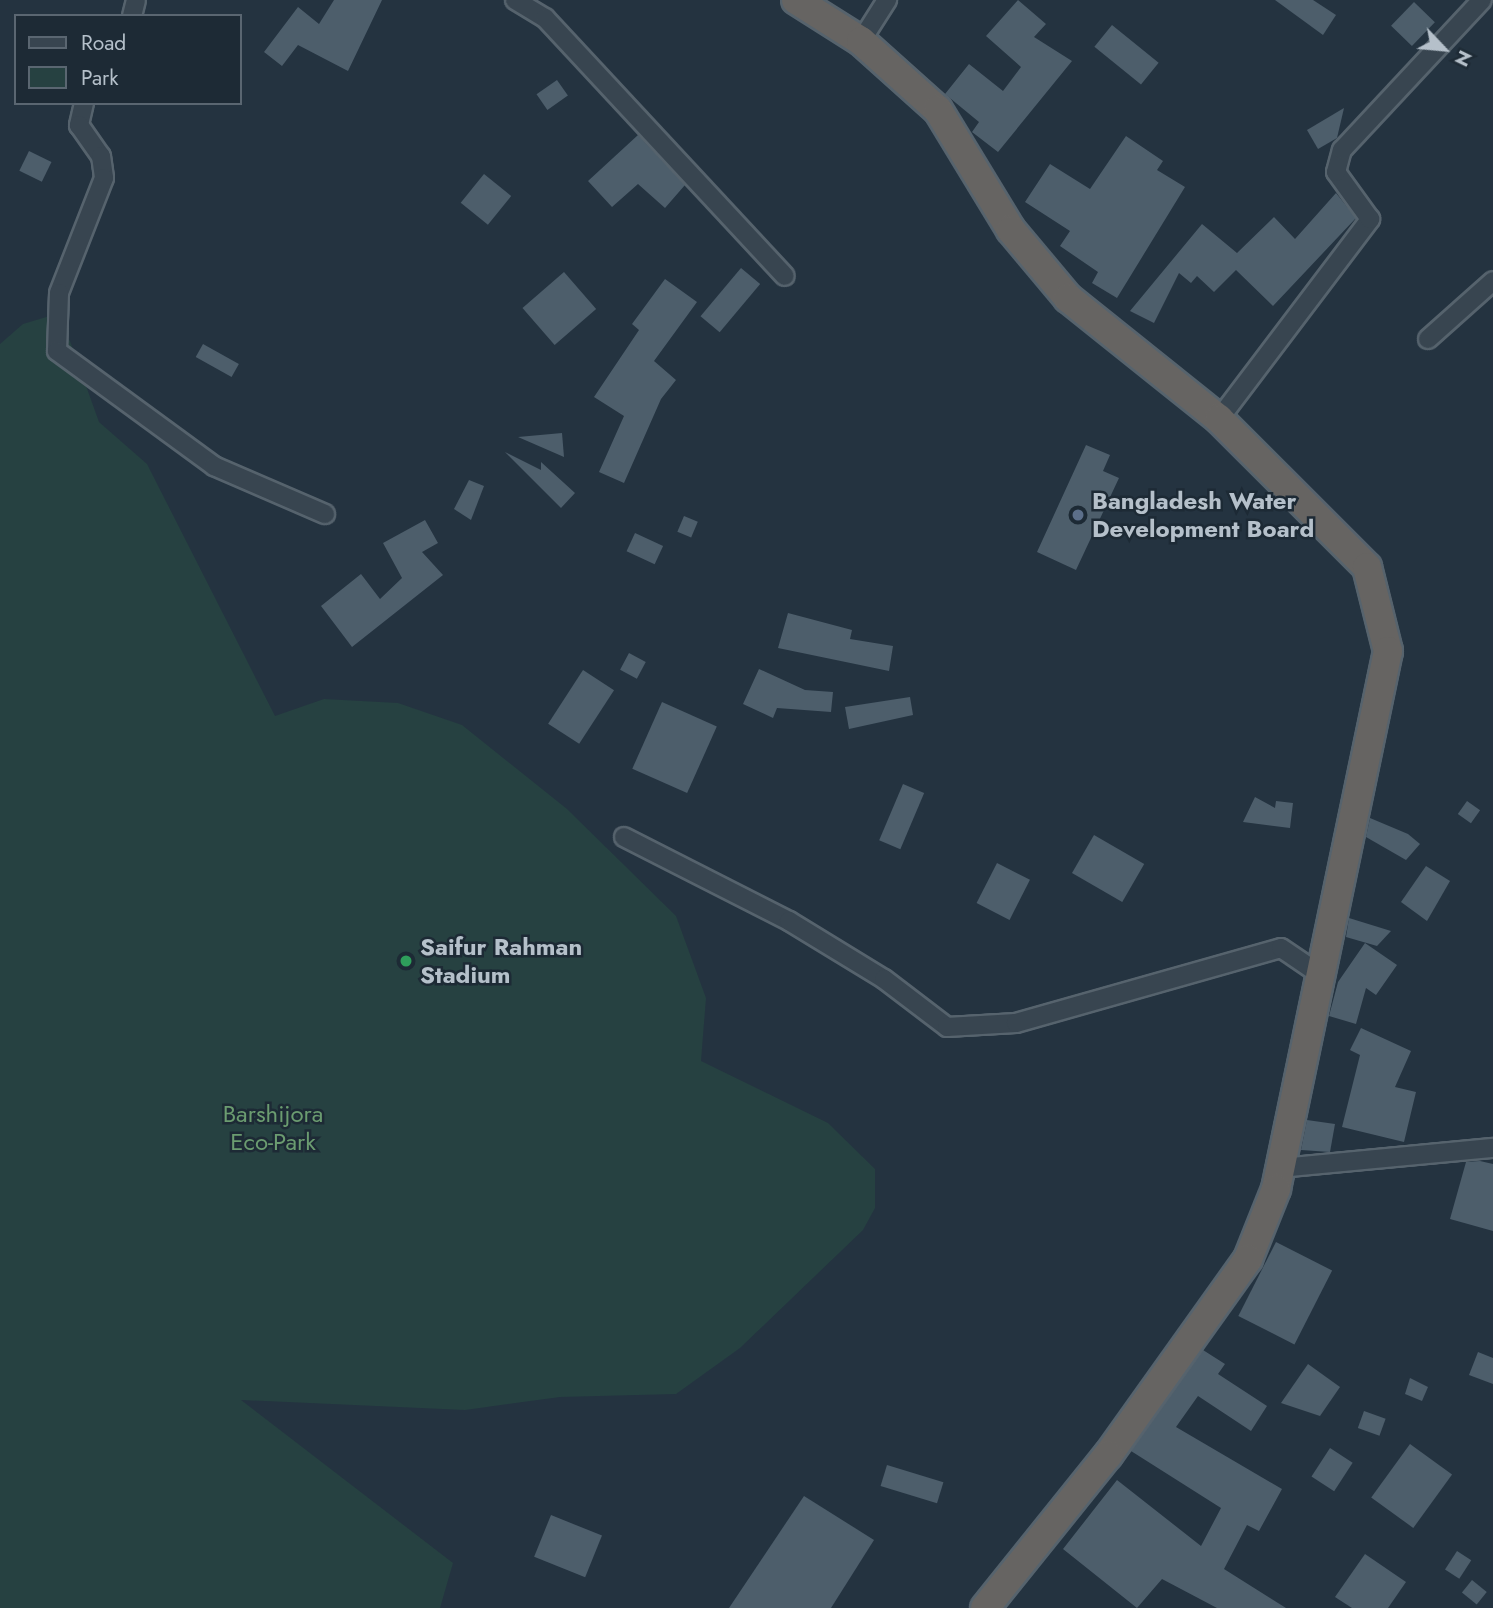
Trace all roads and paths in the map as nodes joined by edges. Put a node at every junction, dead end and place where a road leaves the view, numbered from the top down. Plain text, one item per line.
1 (515, 0) edge
2 (796, 0) edge
3 (887, 0) edge
4 (1482, 0) edge
5 (861, 41) junction
6 (84, 105) edge
7 (785, 276) dead end
8 (1493, 281) edge
9 (1428, 339) dead end
10 (1219, 419) junction
11 (324, 514) dead end
12 (624, 837) dead end
13 (1318, 973) junction
14 (1493, 1148) edge
15 (1280, 1168) junction
16 (985, 1608) edge

1 - 7 street
2 - 5 highway
3 - 5 street
4 - 10 street
5 - 10 highway
6 - 11 street
8 - 9 street
10 - 13 highway
12 - 13 street
13 - 15 highway
14 - 15 street
15 - 16 highway

